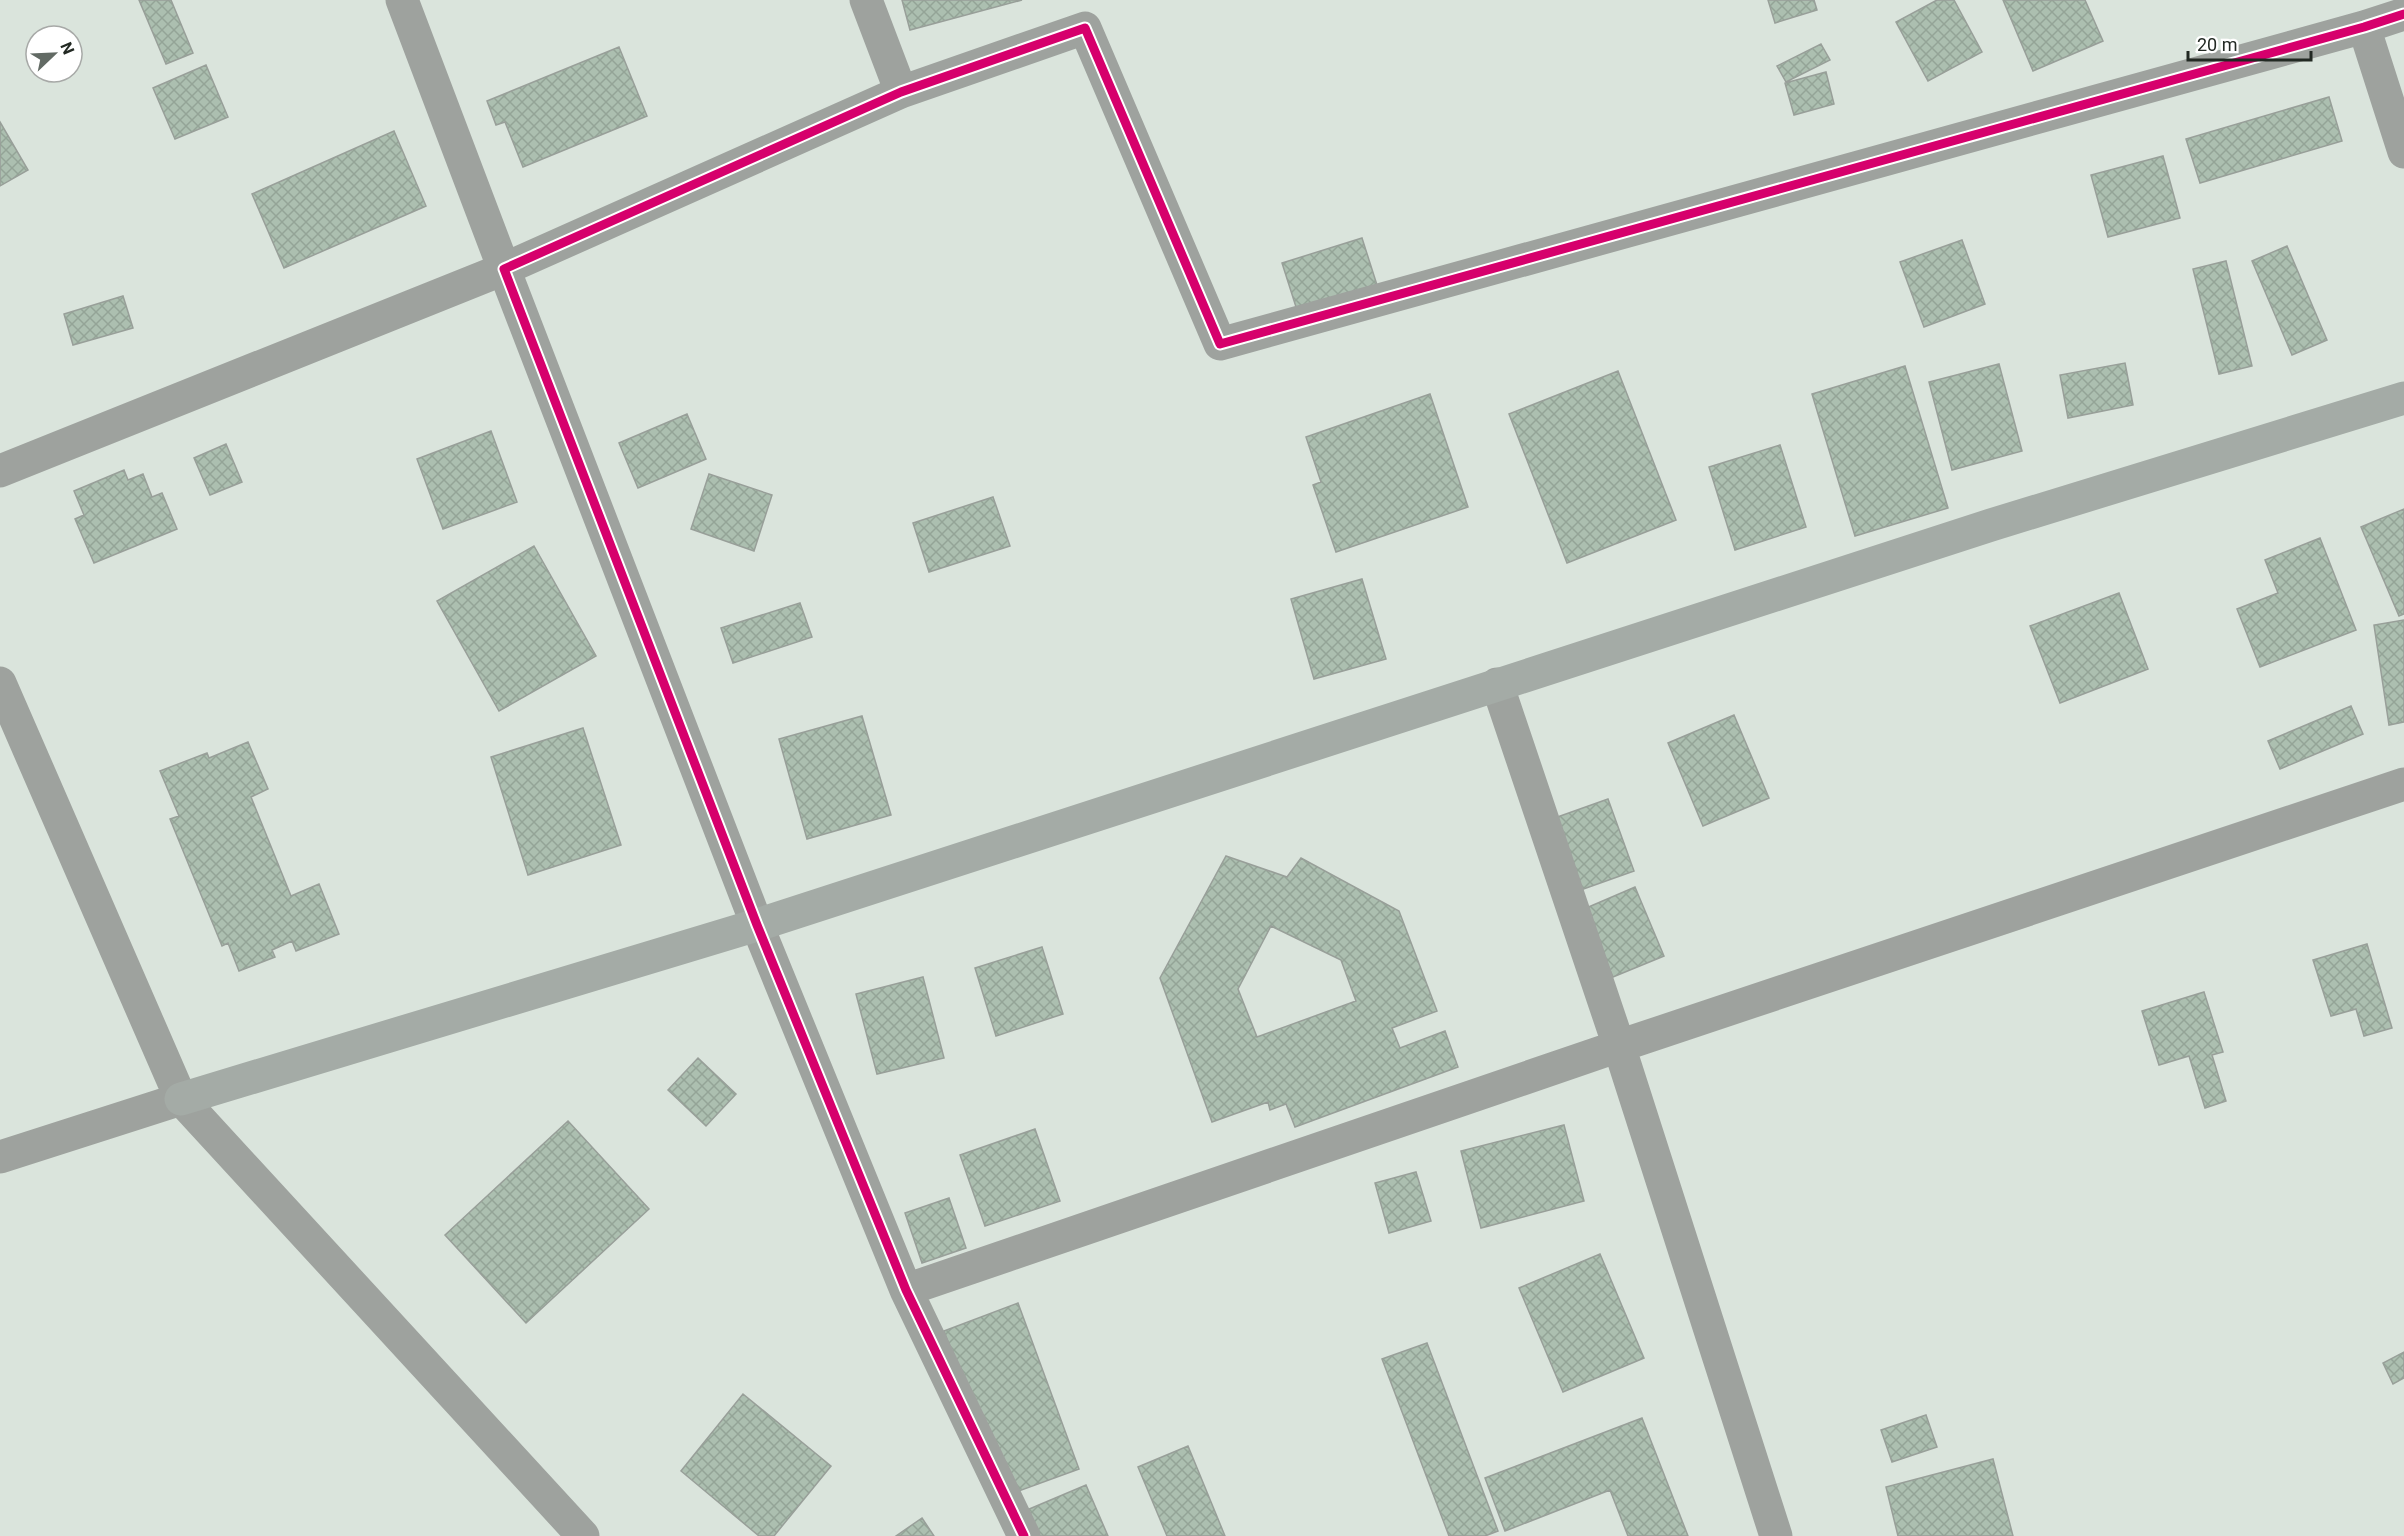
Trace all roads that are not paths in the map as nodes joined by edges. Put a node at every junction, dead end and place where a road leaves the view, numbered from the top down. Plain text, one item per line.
1 (402, 0) edge
2 (866, 0) edge
3 (2404, 14) edge
4 (2364, 27) junction
5 (901, 92) junction
6 (2404, 152) edge
7 (504, 269) junction
8 (2404, 398) edge
9 (0, 471) edge
10 (0, 683) edge
11 (1497, 684) junction
12 (2404, 784) edge
13 (757, 925) junction
14 (1619, 1046) junction
15 (181, 1099) junction
16 (0, 1157) edge
17 (906, 1290) junction
18 (583, 1536) edge
19 (1024, 1536) edge
20 (1776, 1536) edge

1 - 7 street
2 - 5 street
3 - 4 street
4 - 5 street
4 - 6 street
5 - 7 street
7 - 9 street
7 - 13 street
8 - 11 main road
10 - 15 street
11 - 13 main road
11 - 14 street
12 - 14 street
13 - 15 main road
13 - 17 street
14 - 17 street
14 - 20 street
15 - 16 street
15 - 18 street
17 - 19 street

